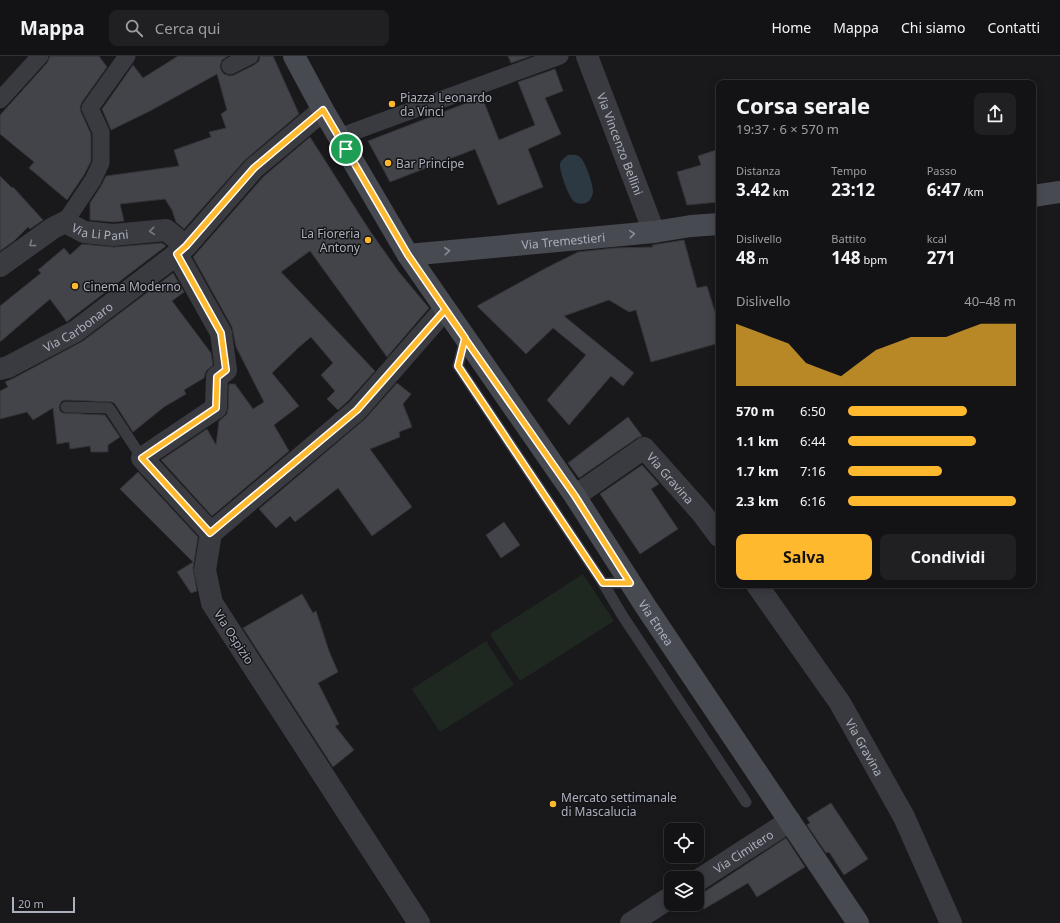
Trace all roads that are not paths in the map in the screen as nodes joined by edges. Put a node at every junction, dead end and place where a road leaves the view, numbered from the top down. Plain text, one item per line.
1 (40, 56) edge
2 (127, 56) edge
3 (250, 56) edge
4 (294, 56) edge
5 (560, 56) edge
6 (587, 56) edge
7 (230, 66) dead end
8 (0, 100) edge
9 (323, 110) junction
10 (339, 137) junction
11 (1060, 192) edge
12 (1036, 196) edge
13 (65, 222) junction
14 (716, 224) edge
15 (654, 232) junction
16 (181, 250) junction
17 (408, 255) junction
18 (0, 266) edge
19 (445, 310) junction
20 (0, 369) edge
21 (66, 407) dead end
22 (503, 413) junction
23 (142, 458) junction
24 (575, 496) junction
25 (716, 532) edge
26 (210, 533) junction
27 (603, 583) junction
28 (630, 583) junction
29 (759, 588) edge
30 (746, 802) dead end
31 (790, 821) junction
32 (704, 876) edge
33 (664, 902) edge
34 (418, 923) edge
35 (631, 923) edge
36 (858, 923) edge
37 (951, 923) edge

1 - 8 street
2 - 13 street
3 - 7 street
4 - 9 main road, Via Etnea
5 - 10 street
6 - 15 street, Via Vincenzo Bellini
9 - 10 main road, Via Etnea
9 - 16 street, Via Carbonaro
10 - 17 main road, Via Etnea
11 - 12 main road
16 -> 13 street, Via Li Pani
13 -> 18 street, Via Li Pani
14 - 15 main road, Via Tremestieri
17 -> 15 main road, Via Tremestieri
16 - 20 street, Via Carbonaro
16 - 23 street
17 - 19 main road, Via Etnea
19 - 22 main road, Via Etnea
19 - 26 street
21 - 23 lane
22 - 24 main road, Via Etnea
22 - 27 lane
23 - 26 street
24 - 25 street, Via Gravina
24 - 28 main road, Via Etnea
26 - 34 street, Via Ospizio
27 - 28 lane
27 - 30 lane
28 - 31 main road, Via Etnea
29 - 37 street, Via Gravina
31 - 32 street, Via Cimitero
31 - 36 main road, Via Etnea
33 - 35 street

